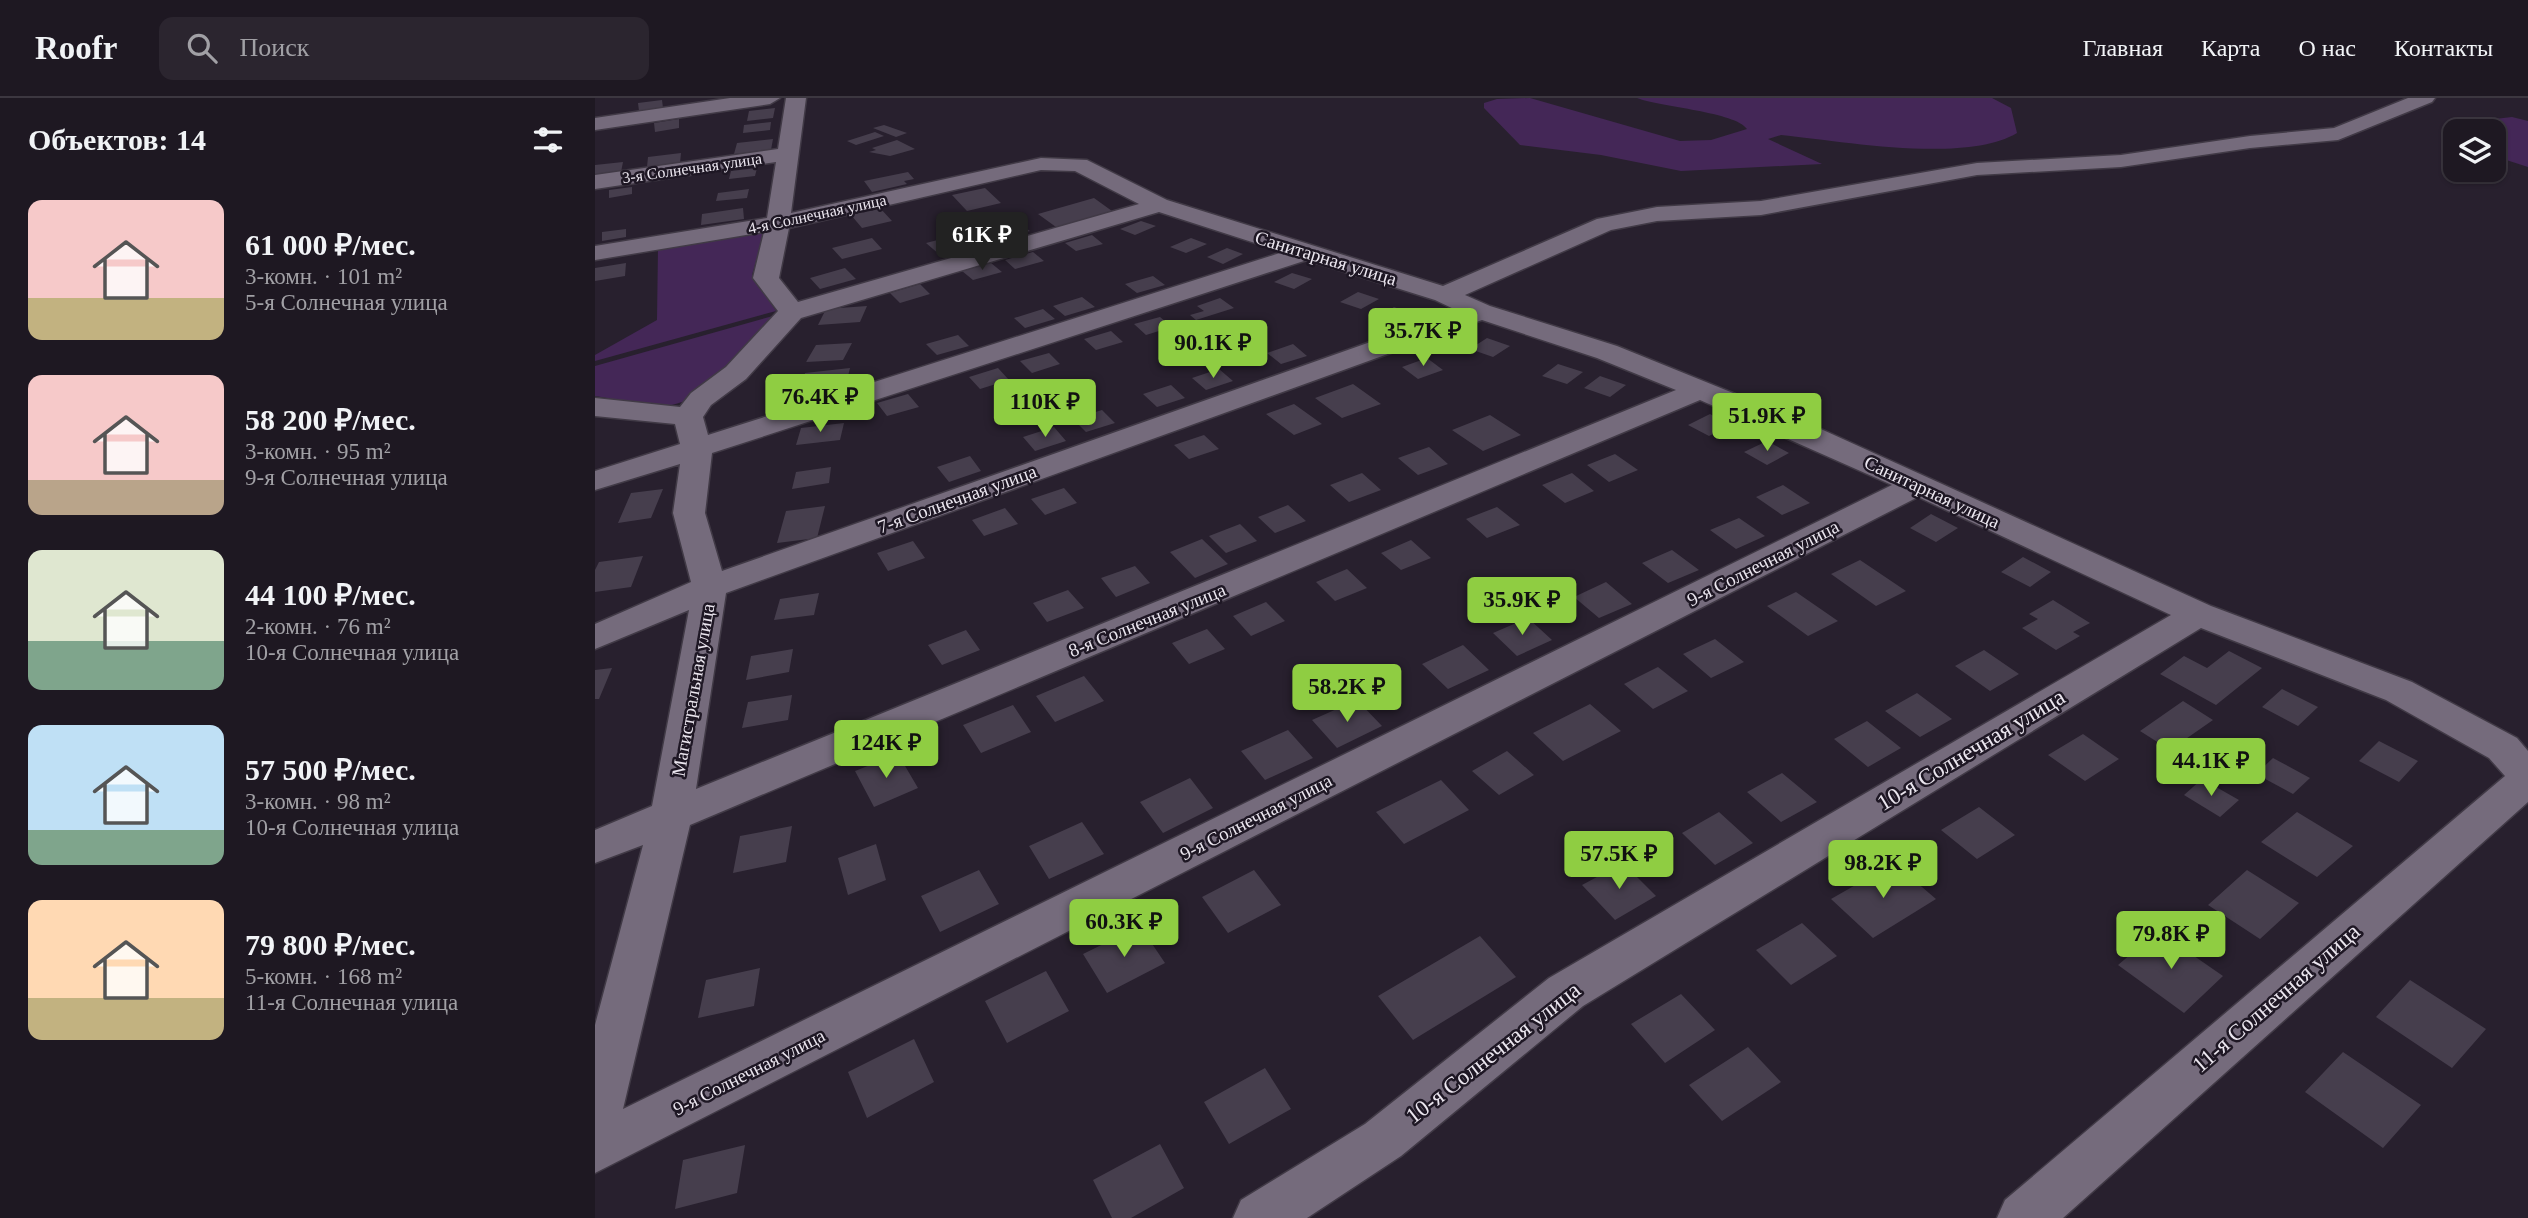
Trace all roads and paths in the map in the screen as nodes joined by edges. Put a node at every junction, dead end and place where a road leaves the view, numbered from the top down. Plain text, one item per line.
1 (770, 98) edge
2 (796, 98) edge
3 (2425, 98) edge
4 (595, 124) edge
5 (789, 154) junction
6 (1079, 165) joint
7 (595, 182) edge
8 (1160, 205) junction
9 (778, 223) junction
10 (1307, 252) junction
11 (595, 253) edge
12 (1444, 295) junction
13 (792, 312) junction
14 (1481, 313) junction
15 (1698, 391) junction
16 (595, 407) edge
17 (692, 433) junction
18 (595, 481) edge
19 (1917, 485) junction
20 (710, 587) junction
21 (2198, 614) junction
22 (595, 638) edge
23 (2528, 778) edge
24 (671, 816) junction
25 (595, 847) edge
26 (595, 1121) edge
27 (595, 1149) edge
28 (1260, 1218) edge
29 (2024, 1218) edge

1 - 4 street
2 - 5 street
3 - 12 street
5 - 7 street, 3-я Солнечная улица
5 - 9 street
6 - 8 street, Санитарная улица
6 - 9 street, 4-я Солнечная улица
8 - 10 street, Санитарная улица
8 - 13 street
9 - 11 street, 4-я Солнечная улица
9 - 13 street
10 - 12 street, Санитарная улица
10 - 17 street
12 - 14 street, Санитарная улица
13 - 17 street
14 - 15 street, Санитарная улица
14 - 20 street, 7-я Солнечная улица
15 - 19 street, Санитарная улица
15 - 24 street, 8-я Солнечная улица
16 - 17 street
17 - 18 street
17 - 20 street, Магистральная улица
19 - 21 street, Санитарная улица
19 - 27 street, 9-я Солнечная улица
20 - 22 street, 7-я Солнечная улица
20 - 24 street, Магистральная улица
21 - 23 street, Санитарная улица
21 - 28 street, 10-я Солнечная улица
23 - 29 street, 11-я Солнечная улица
24 - 25 street, 8-я Солнечная улица
24 - 26 street, Магистральная улица

